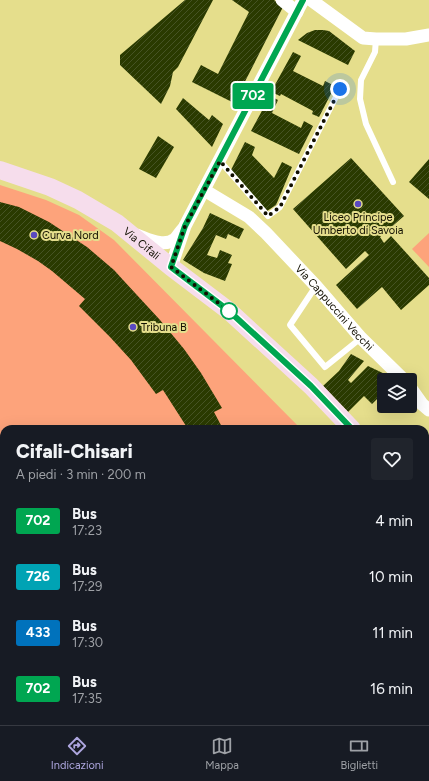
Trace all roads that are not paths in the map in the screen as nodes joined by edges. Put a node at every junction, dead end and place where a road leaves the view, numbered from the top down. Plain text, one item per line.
1 (282, 0) edge
2 (303, 0) edge
3 (311, 0) edge
4 (297, 12) junction
5 (429, 35) edge
6 (376, 39) junction
7 (340, 89) dead end
8 (220, 161) junction
9 (2, 172) edge
10 (393, 182) dead end
11 (204, 190) junction
12 (185, 226) junction
13 (125, 230) junction
14 (171, 267) junction
15 (316, 286) junction
16 (361, 338) junction
17 (397, 373) edge
18 (417, 396) edge
19 (426, 407) edge
20 (429, 418) edge
21 (348, 425) edge

1 - 4 street
2 - 4 street
3 - 6 street
4 - 8 street
5 - 6 street
6 - 10 lane
7 - 8 lane
8 - 11 street
9 - 13 main road, Via Cifali
11 - 12 street
11 - 15 street, Via Cappuccini Vecchi
12 - 13 street
12 - 14 street
13 - 14 main road, Via Cifali
14 - 21 main road, Via Cifali
15 - 16 street, Via Cappuccini Vecchi
15 - 16 lane
16 - 17 street, Via Cappuccini Vecchi
18 - 19 street
19 - 20 street

